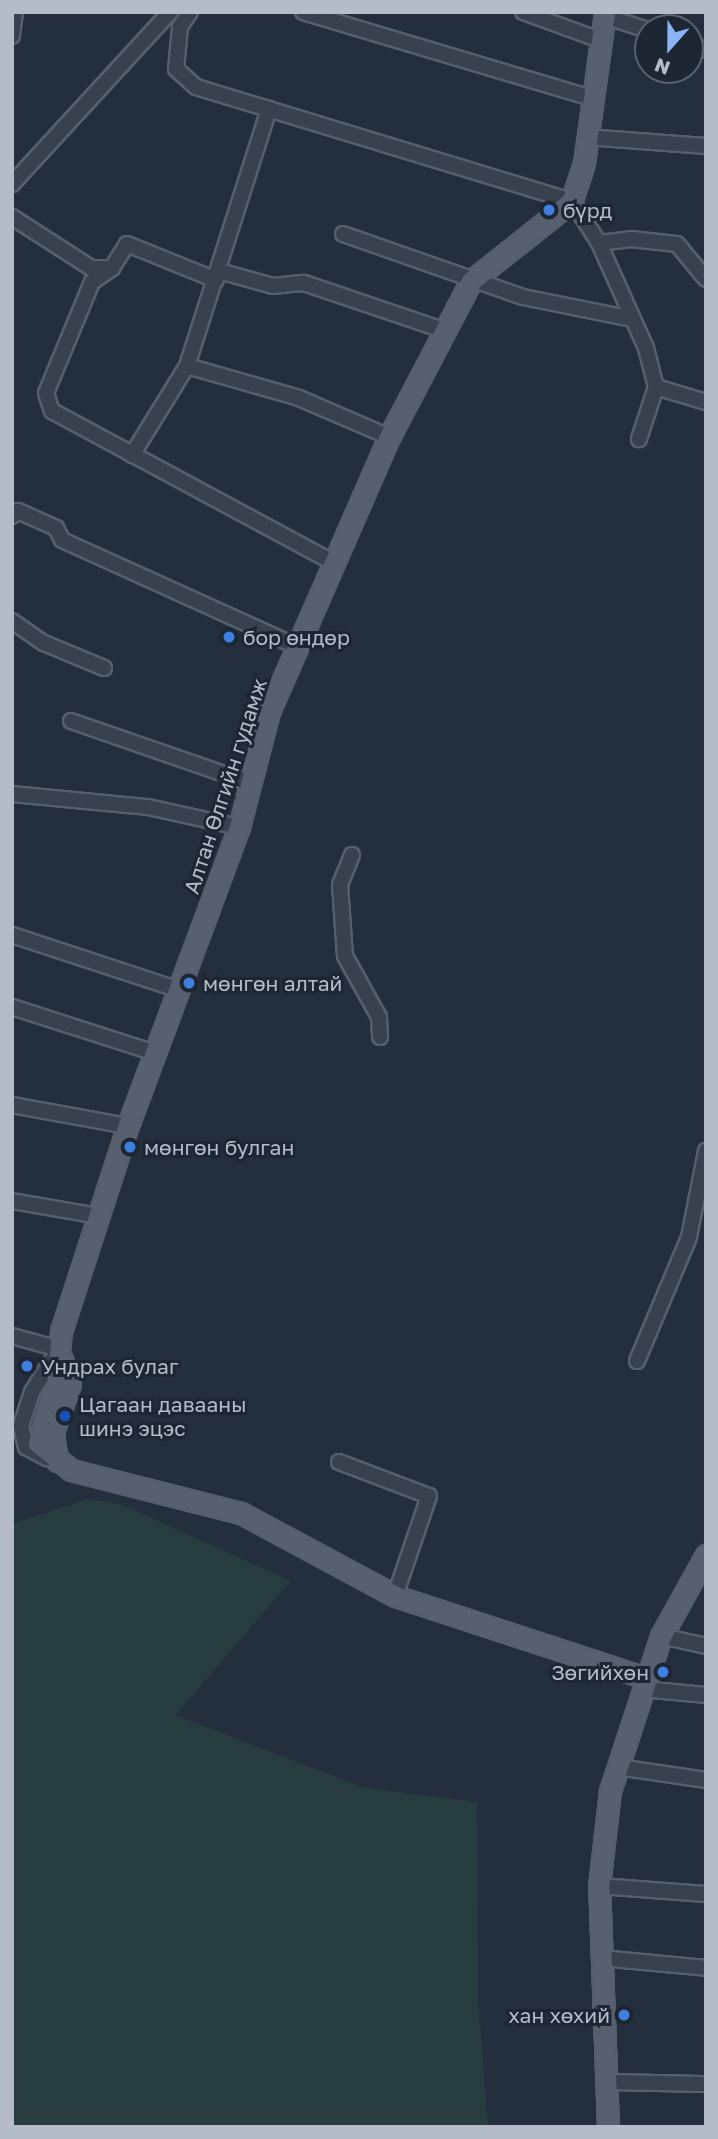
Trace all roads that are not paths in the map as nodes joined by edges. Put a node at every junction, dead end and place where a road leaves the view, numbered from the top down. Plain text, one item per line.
1 (15, 12) edge
2 (170, 12) edge
3 (190, 12) edge
4 (303, 12) edge
5 (523, 12) edge
6 (604, 14) edge
7 (634, 25) edge
8 (12, 36) edge
9 (597, 39) junction
10 (591, 99) junction
11 (268, 109) junction
12 (586, 137) junction
13 (706, 146) edge
14 (12, 184) edge
15 (572, 201) junction
16 (12, 217) edge
17 (343, 234) dead end
18 (599, 243) junction
19 (112, 268) junction
20 (217, 276) junction
21 (706, 279) edge
22 (471, 281) junction
23 (632, 319) junction
24 (443, 330) junction
25 (187, 366) junction
26 (656, 387) junction
27 (706, 402) edge
28 (389, 437) junction
29 (639, 439) dead end
30 (132, 455) junction
31 (12, 516) edge
32 (333, 562) junction
33 (12, 621) edge
34 (298, 647) junction
35 (104, 668) dead end
36 (71, 721) dead end
37 (247, 782) junction
38 (12, 794) edge
39 (239, 827) junction
40 (352, 855) dead end
41 (12, 935) edge
42 (179, 990) junction
43 (12, 1007) edge
44 (380, 1037) dead end
45 (155, 1053) junction
46 (12, 1105) edge
47 (128, 1126) junction
48 (706, 1151) edge
49 (12, 1201) edge
50 (99, 1216) junction
51 (12, 1336) edge
52 (59, 1349) junction
53 (637, 1361) dead end
54 (339, 1462) dead end
55 (58, 1463) junction
56 (706, 1555) edge
57 (395, 1596) junction
58 (661, 1636) junction
59 (706, 1646) edge
60 (644, 1683) junction
61 (706, 1695) edge
62 (618, 1767) junction
63 (706, 1780) edge
64 (598, 1886) junction
65 (706, 1894) edge
66 (601, 1958) junction
67 (706, 1968) edge
68 (607, 2082) junction
69 (706, 2084) edge
70 (608, 2127) edge

1 - 8 street
2 - 14 street
3 - 11 street
4 - 10 street
5 - 9 street
6 - 7 street
6 - 9 main road
9 - 10 main road
10 - 12 main road
11 - 15 street
11 - 20 street
12 - 13 street
12 - 15 main road
15 - 18 street
15 - 22 main road, Алтан Өлгийн гудамж
16 - 19 street
17 - 22 street
18 - 21 street
18 - 23 street
19 - 20 street
19 - 30 street
20 - 24 street
20 - 25 street
22 - 23 street
22 - 24 main road, Алтан Өлгийн гудамж
23 - 26 street
24 - 28 main road, Алтан Өлгийн гудамж
25 - 28 street
25 - 30 street
26 - 27 street
26 - 29 street
28 - 32 main road, Алтан Өлгийн гудамж
30 - 32 street
31 - 34 street
32 - 34 main road, Алтан Өлгийн гудамж
33 - 35 street
34 - 37 main road, Алтан Өлгийн гудамж
36 - 37 street
37 - 39 main road, Алтан Өлгийн гудамж
38 - 39 street
39 - 42 main road, Алтан Өлгийн гудамж
40 - 44 street
41 - 42 street
42 - 45 main road, Алтан Өлгийн гудамж
43 - 45 street
45 - 47 main road, Алтан Өлгийн гудамж
46 - 47 street
47 - 50 main road, Алтан Өлгийн гудамж
48 - 53 street
49 - 50 street
50 - 52 main road, Алтан Өлгийн гудамж
51 - 52 street
52 - 55 main road
52 - 55 street
54 - 57 street
55 - 57 main road
56 - 58 main road
57 - 60 main road
58 - 59 street
58 - 60 main road
60 - 61 street
60 - 62 main road
62 - 63 street
62 - 64 main road
64 - 65 street
64 - 66 main road
66 - 67 street
66 - 68 main road
68 - 69 street
68 - 70 main road

